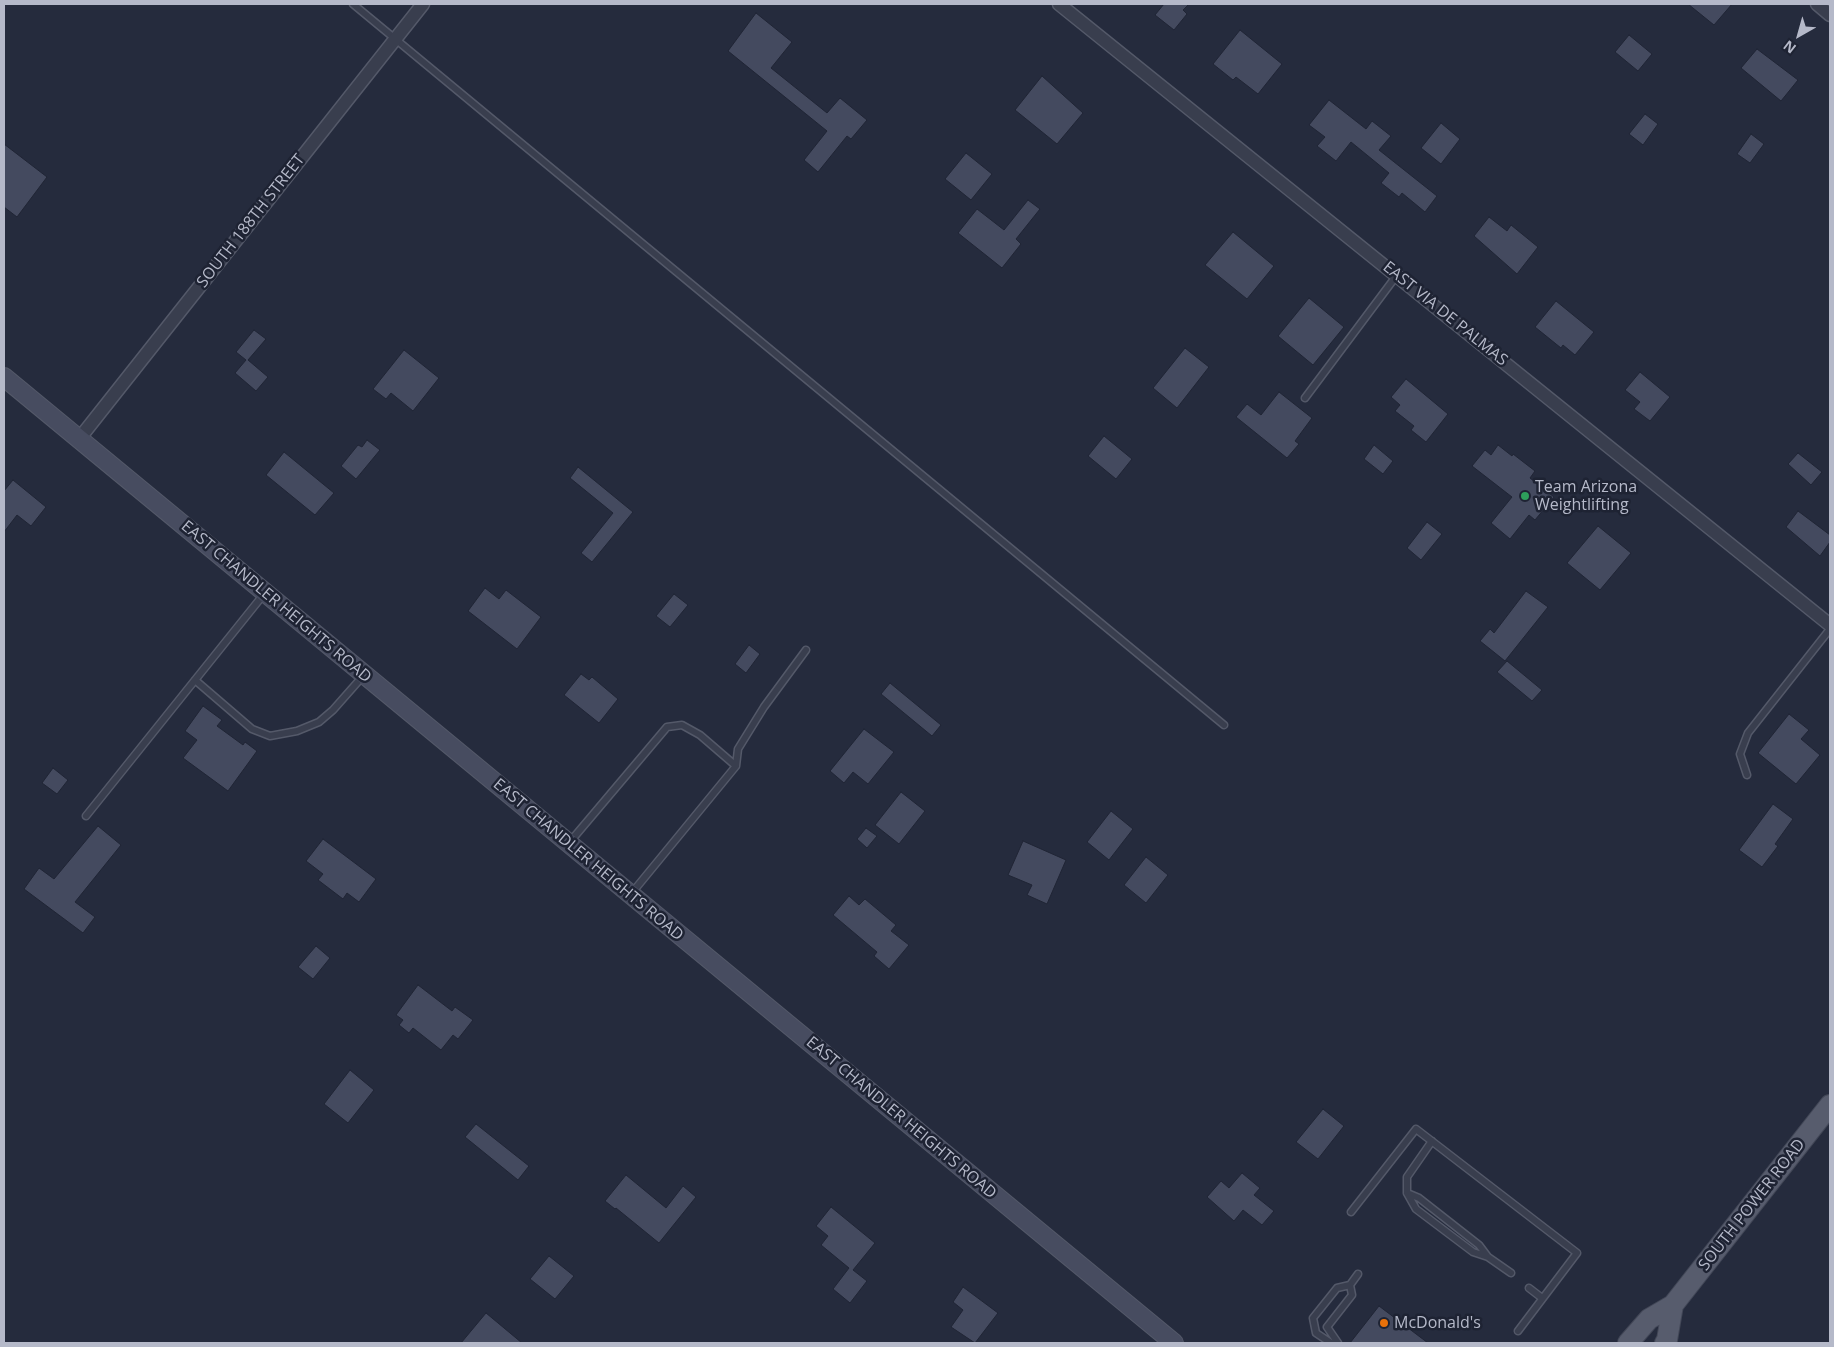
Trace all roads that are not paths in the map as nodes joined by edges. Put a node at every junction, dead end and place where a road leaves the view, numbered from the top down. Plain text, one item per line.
1 (353, 4) edge
2 (423, 4) edge
3 (1059, 4) edge
4 (1817, 4) edge
5 (1830, 15) edge
6 (396, 38) junction
7 (1397, 275) junction
8 (4, 377) edge
9 (1305, 398) dead end
10 (78, 439) junction
11 (265, 593) junction
12 (1829, 623) edge
13 (806, 650) dead end
14 (364, 675) junction
15 (195, 680) junction
16 (1224, 726) dead end
17 (736, 766) junction
18 (1747, 775) dead end
19 (86, 816) dead end
20 (568, 844) junction
21 (630, 896) junction
22 (1830, 1105) edge
23 (1432, 1142) junction
24 (1350, 1212) dead end
25 (1511, 1273) dead end
26 (1358, 1274) dead end
27 (1350, 1285) junction
28 (1530, 1288) dead end
29 (1542, 1298) junction
30 (1673, 1305) junction
31 (1518, 1331) dead end
32 (1174, 1343) edge
33 (1331, 1343) edge
34 (1338, 1343) edge
35 (1628, 1343) edge
36 (1664, 1343) edge

1 - 6 lane
2 - 6 street, SOUTH 188TH STREET
3 - 7 street, EAST VIA DE PALMAS
4 - 5 street
6 - 10 street, SOUTH 188TH STREET
6 - 16 lane
7 - 9 lane
7 - 12 street, EAST VIA DE PALMAS
8 - 10 main road, EAST CHANDLER HEIGHTS ROAD
10 - 11 main road, EAST CHANDLER HEIGHTS ROAD
11 - 14 main road, EAST CHANDLER HEIGHTS ROAD
11 - 15 lane
12 - 18 lane
13 - 17 lane
14 - 15 lane
14 - 20 main road, EAST CHANDLER HEIGHTS ROAD
15 - 19 lane
17 - 20 lane
17 - 21 lane
20 - 21 main road, EAST CHANDLER HEIGHTS ROAD
21 - 32 main road, EAST CHANDLER HEIGHTS ROAD
22 - 30 main road, SOUTH POWER ROAD
23 - 24 lane
23 - 25 lane
23 - 29 lane
26 - 27 lane
27 - 33 lane
27 - 34 lane
28 - 29 lane
29 - 31 lane
30 - 35 main road, SOUTH POWER ROAD
30 - 36 main road, SOUTH POWER ROAD

